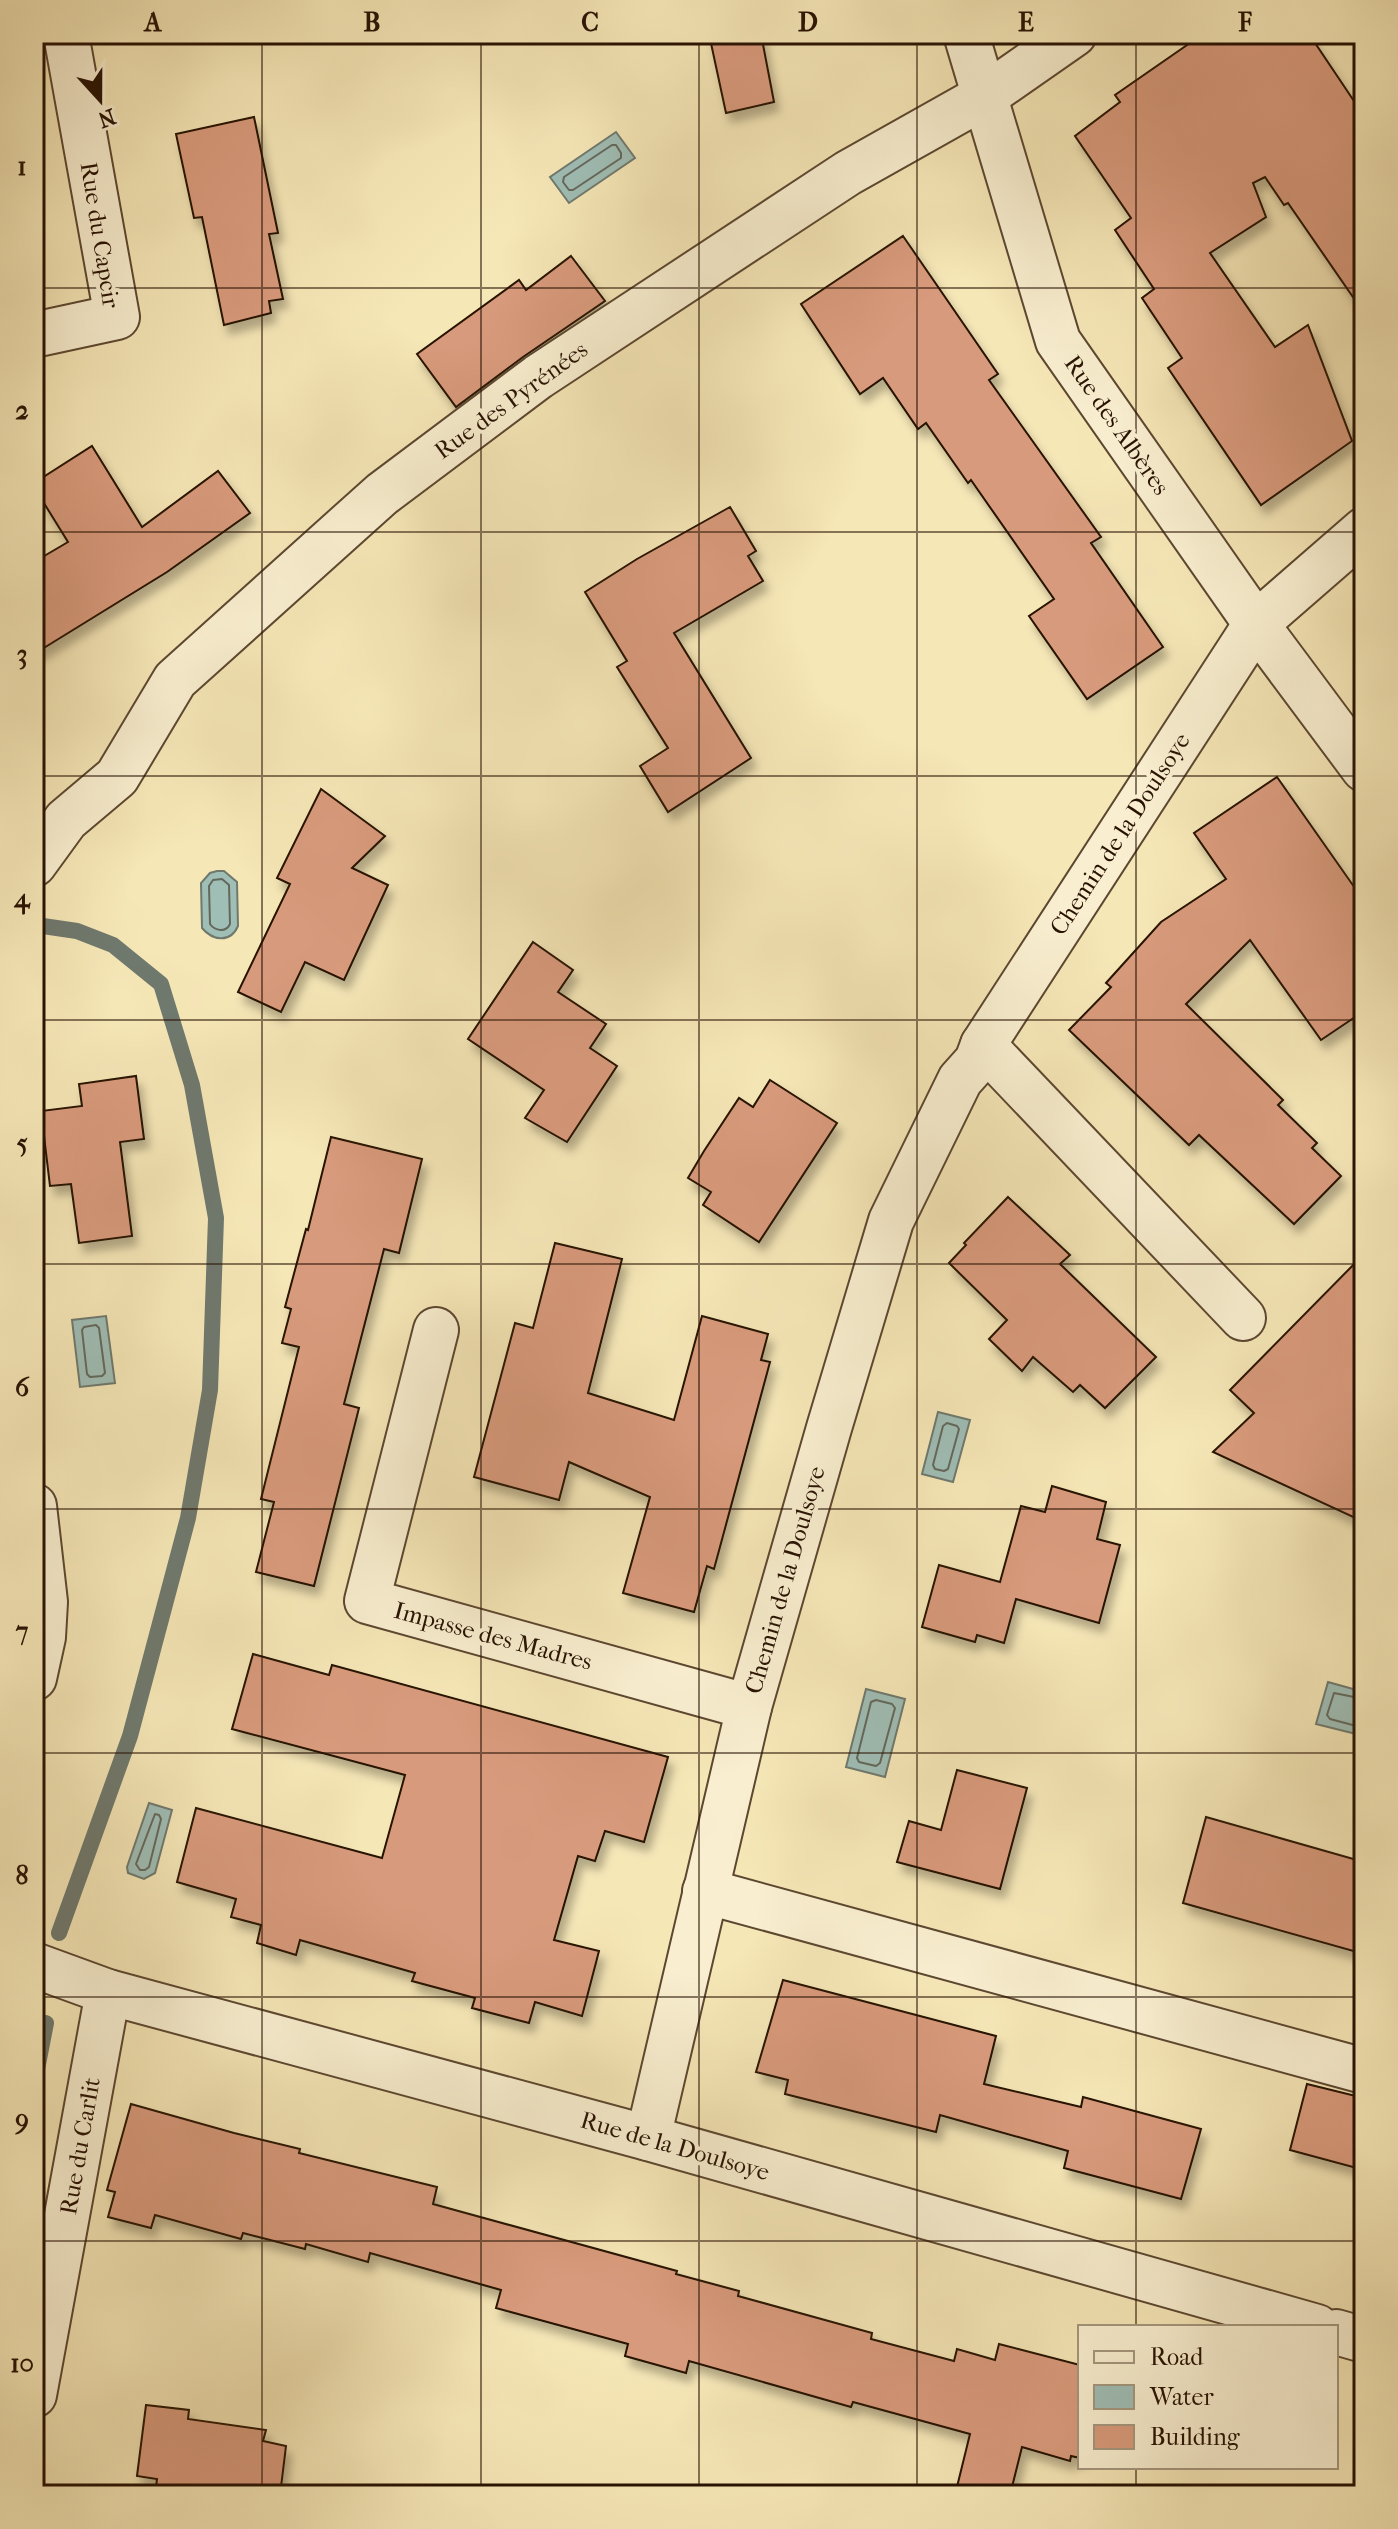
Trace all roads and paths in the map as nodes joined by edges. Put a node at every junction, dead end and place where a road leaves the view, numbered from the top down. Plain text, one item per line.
1 (66, 34) edge
2 (966, 34) edge
3 (1074, 34) edge
4 (985, 96) junction
5 (43, 333) dead end
6 (1364, 530) edge
7 (1256, 624) junction
8 (1364, 769) edge
9 (34, 864) edge
10 (983, 1045) junction
11 (1243, 1318) dead end
12 (436, 1330) dead end
13 (34, 1506) edge
14 (39, 1599) edge
15 (34, 1678) edge
16 (749, 1707) junction
17 (705, 1891) junction
18 (34, 1965) edge
19 (108, 1992) junction
20 (1364, 2071) edge
21 (648, 2138) junction
22 (1310, 2325) edge
23 (1338, 2333) edge
24 (1364, 2340) edge
25 (34, 2395) edge

1 - 5 street, Rue du Capcir
2 - 4 street, Rue des Albères
3 - 4 street, Rue des Pyrénées
4 - 7 street, Rue des Albères
4 - 9 street, Rue des Pyrénées
6 - 7 street, Chemin de la Doulsoye
7 - 8 street, Rue des Albères
7 - 10 street, Chemin de la Doulsoye
10 - 11 street
10 - 16 street, Chemin de la Doulsoye
12 - 16 street, Impasse des Madres
13 - 14 street
14 - 15 street
16 - 17 street, Chemin de la Doulsoye
17 - 20 street
17 - 21 street, Chemin de la Doulsoye
18 - 19 street, Rue de la Doulsoye
19 - 21 street, Rue de la Doulsoye
19 - 25 street, Rue du Carlit
21 - 22 street, Rue de la Doulsoye
23 - 24 street

